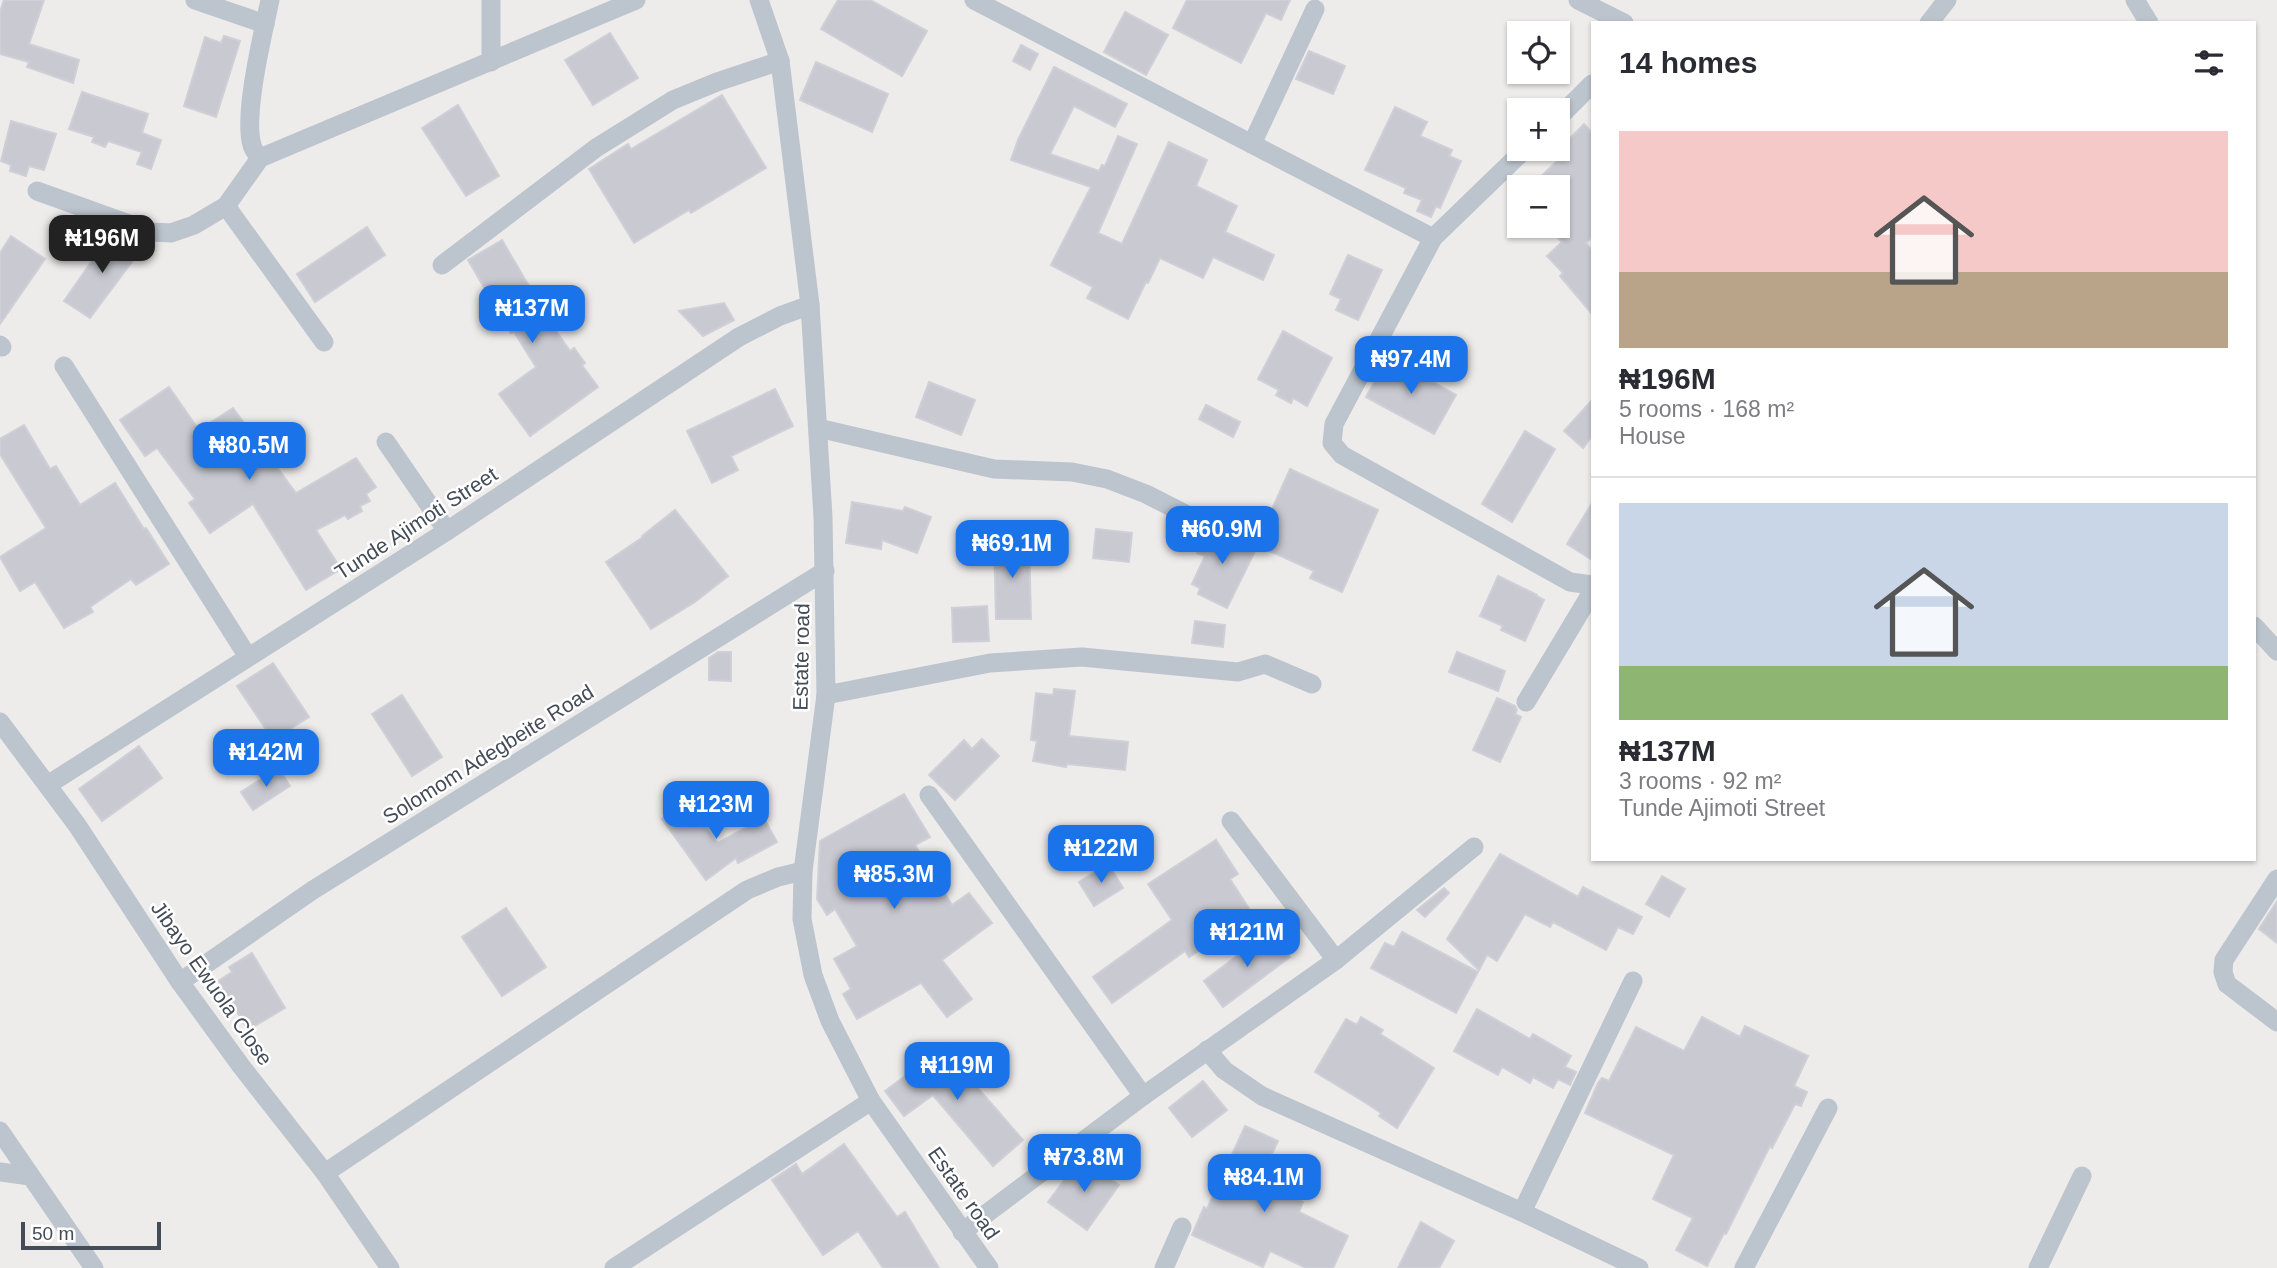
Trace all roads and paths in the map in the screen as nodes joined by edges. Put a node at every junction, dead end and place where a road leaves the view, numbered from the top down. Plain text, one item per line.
1 (195, 0) edge
2 (270, 0) edge
3 (491, 0) edge
4 (636, 0) edge
5 (759, 0) edge
6 (974, 0) edge
7 (1578, 0) edge
8 (1947, 0) edge
9 (2135, 0) edge
10 (1315, 9) dead end
11 (1620, 21) edge
12 (1931, 21) edge
13 (2148, 21) edge
14 (265, 24) junction
15 (780, 61) junction
16 (491, 62) junction
17 (1591, 85) edge
18 (1570, 106) edge
19 (1252, 144) junction
20 (260, 158) junction
21 (1513, 161) edge
22 (37, 191) dead end
23 (226, 206) junction
24 (1433, 238) junction
25 (442, 265) dead end
26 (810, 305) junction
27 (324, 342) dead end
28 (64, 366) dead end
29 (818, 428) junction
30 (386, 442) dead end
31 (1201, 522) dead end
32 (447, 531) junction
33 (825, 571) junction
34 (1591, 585) edge
35 (1591, 594) edge
36 (2256, 627) edge
37 (2277, 651) edge
38 (248, 657) junction
39 (1312, 684) dead end
40 (826, 695) junction
41 (1526, 702) dead end
42 (0, 722) edge
43 (49, 784) junction
44 (929, 795) dead end
45 (1231, 821) dead end
46 (1475, 847) dead end
47 (803, 871) junction
48 (2277, 879) edge
49 (1336, 960) junction
50 (1633, 981) dead end
51 (180, 982) junction
52 (2277, 1022) edge
53 (1208, 1050) junction
54 (1143, 1096) junction
55 (871, 1101) junction
56 (1828, 1108) dead end
57 (0, 1131) edge
58 (0, 1172) edge
59 (325, 1174) junction
60 (30, 1176) junction
61 (2082, 1176) dead end
62 (1522, 1212) junction
63 (1182, 1227) dead end
64 (962, 1232) junction
65 (94, 1268) edge
66 (390, 1268) edge
67 (614, 1268) edge
68 (989, 1268) edge
69 (1164, 1268) edge
70 (1639, 1268) edge
71 (1744, 1268) edge
72 (2038, 1268) edge

1 - 14 street
2 - 14 street
3 - 16 street
4 - 16 street
5 - 15 street, Estate road
6 - 19 street
7 - 11 street
8 - 12 street
9 - 13 street
10 - 19 street
14 - 20 street
15 - 25 street
15 - 26 street, Estate road
16 - 20 street
17 - 18 street
19 - 24 street
20 - 23 street
21 - 24 street
22 - 23 street
23 - 27 street
24 - 34 street
26 - 29 street, Estate road
26 - 32 street, Tunde Ajimoti Street
28 - 38 street
29 - 31 street
29 - 33 street, Estate road
30 - 32 street
32 - 38 street, Tunde Ajimoti Street
33 - 40 street, Estate road
33 - 51 street, Solomom Adegbeite Road
35 - 41 street
36 - 37 street
38 - 43 street, Tunde Ajimoti Street
39 - 40 street
40 - 47 street, Estate road
42 - 43 street, Jibayo Ewuola Close
43 - 51 street, Jibayo Ewuola Close
44 - 54 street
45 - 49 street
46 - 49 street
47 - 55 street, Estate road
47 - 59 street
48 - 52 street
49 - 53 street
50 - 62 street
51 - 59 street, Jibayo Ewuola Close
53 - 54 street
53 - 62 street
54 - 64 street
55 - 64 street, Estate road
55 - 67 street
56 - 71 street
57 - 60 street
58 - 60 street
59 - 66 street, Jibayo Ewuola Close
60 - 65 street
61 - 72 street
62 - 70 street
63 - 69 street
64 - 68 street, Estate road

